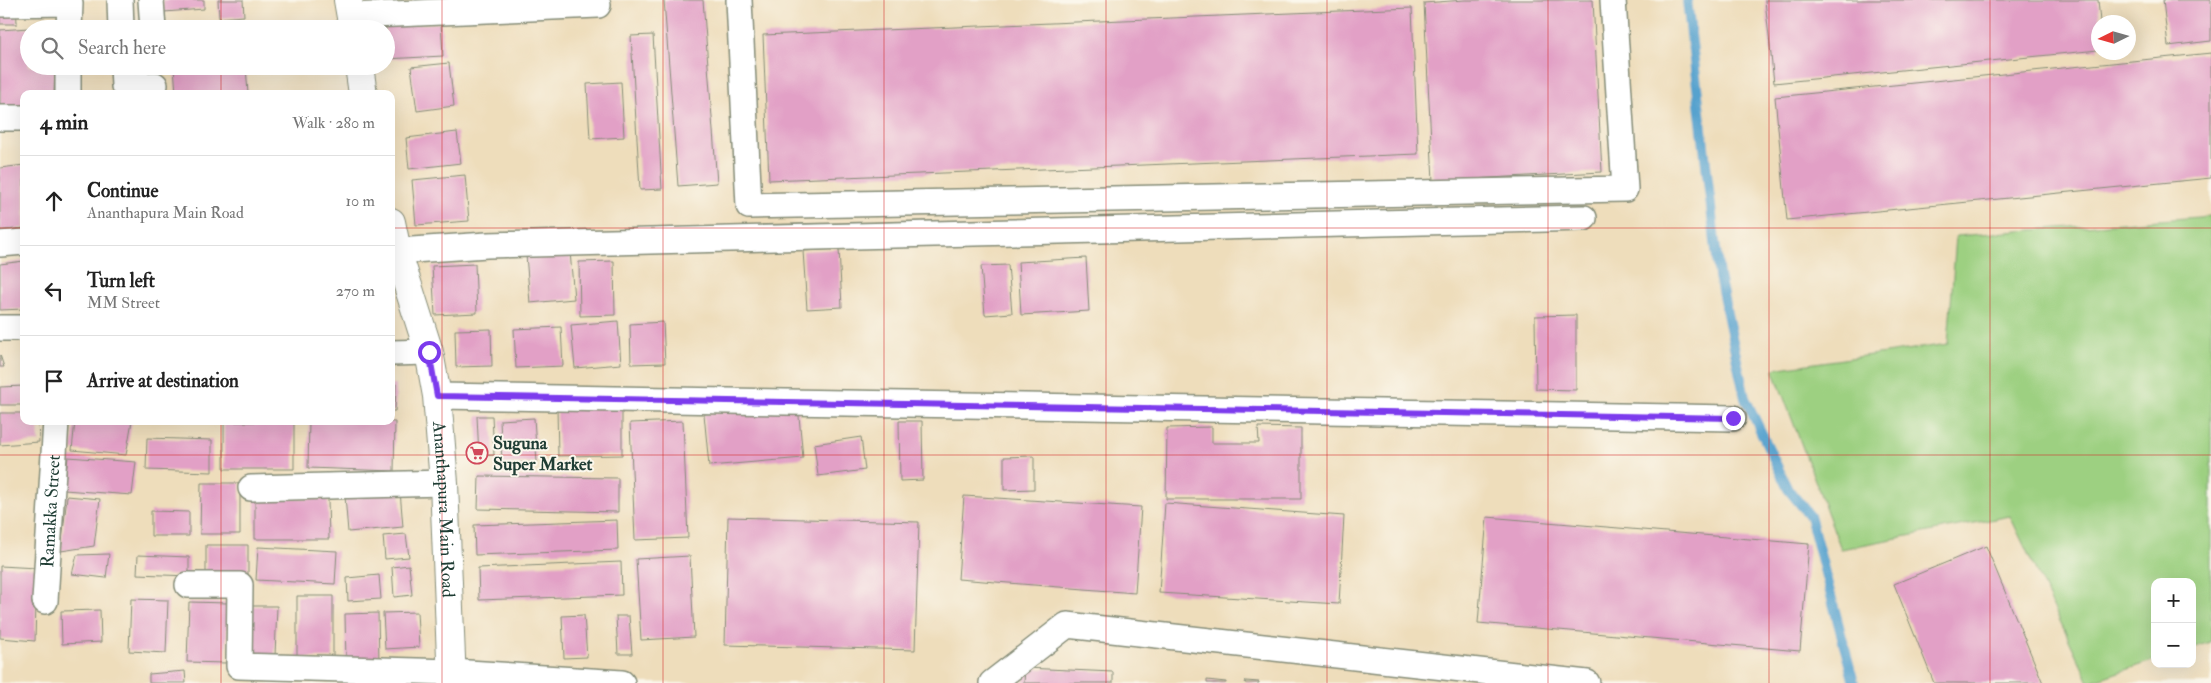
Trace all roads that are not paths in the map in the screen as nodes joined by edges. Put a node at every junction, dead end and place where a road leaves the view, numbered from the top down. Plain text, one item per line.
1 (120, 0) edge
2 (151, 0) edge
3 (738, 0) edge
4 (1613, 0) edge
5 (0, 4) edge
6 (598, 5) dead end
7 (350, 15) edge
8 (69, 20) edge
9 (121, 20) edge
10 (152, 20) edge
11 (68, 75) edge
12 (123, 75) edge
13 (360, 75) edge
14 (155, 82) edge
15 (68, 90) edge
16 (362, 90) edge
17 (0, 118) edge
18 (20, 118) edge
19 (1584, 218) dead end
20 (395, 241) edge
21 (20, 242) edge
22 (0, 244) edge
23 (397, 251) junction
24 (0, 328) edge
25 (20, 328) edge
26 (429, 352) junction
27 (395, 353) edge
28 (437, 396) junction
29 (1733, 418) dead end
30 (56, 425) edge
31 (444, 483) junction
32 (251, 488) dead end
33 (188, 585) dead end
34 (45, 602) dead end
35 (1461, 676) edge
36 (452, 677) edge
37 (622, 683) edge
38 (992, 683) edge
39 (1587, 683) edge

1 - 9 street
2 - 10 street
3 - 4 street
5 - 8 street
6 - 7 street
11 - 15 street
12 - 14 street
13 - 16 street
17 - 18 street
19 - 23 street
20 - 23 street, Ananthapura Main Road
21 - 22 street
23 - 26 street, Ananthapura Main Road
24 - 25 street
26 - 27 street
26 - 28 street, Ananthapura Main Road
28 - 29 street
28 - 31 street, Ananthapura Main Road
30 - 34 street, Ramakka Street
31 - 32 street
31 - 36 street, Ananthapura Main Road
33 - 36 street
35 - 38 street
35 - 39 street
36 - 37 street

